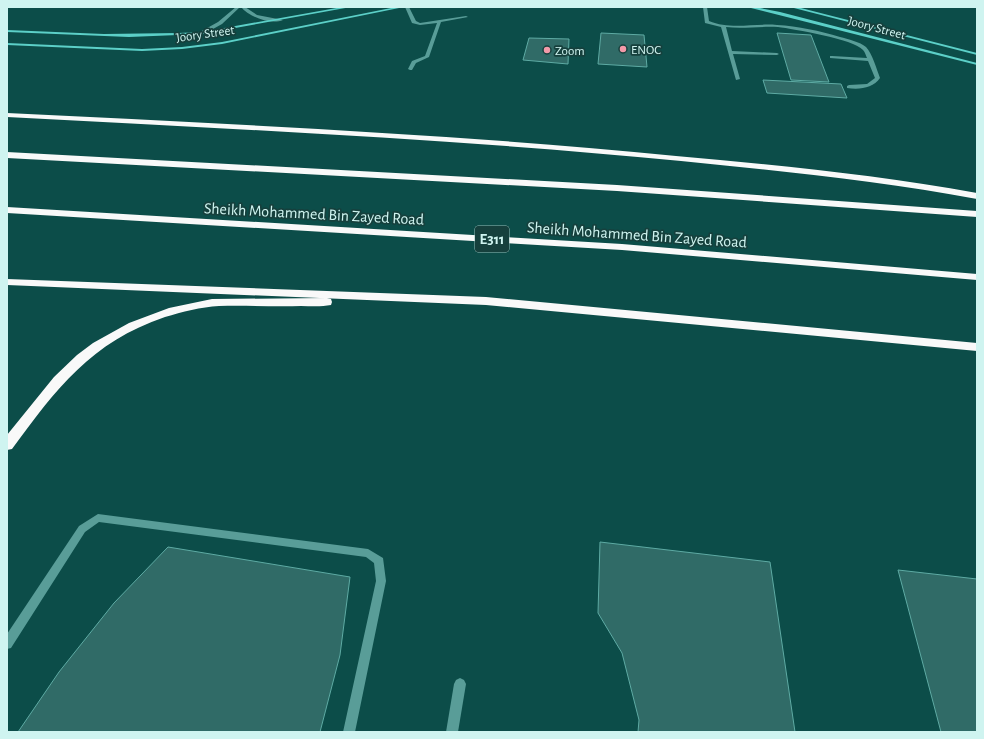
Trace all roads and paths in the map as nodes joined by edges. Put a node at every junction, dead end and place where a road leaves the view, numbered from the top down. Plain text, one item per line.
1 (238, 7) edge
2 (244, 7) edge
3 (349, 7) edge
4 (402, 7) edge
5 (407, 7) edge
6 (705, 7) edge
7 (749, 7) edge
8 (792, 7) edge
9 (466, 18) dead end
10 (281, 20) junction
11 (439, 22) junction
12 (723, 26) junction
13 (7, 31) edge
14 (202, 33) junction
15 (7, 44) edge
16 (730, 52) junction
17 (777, 54) dead end
18 (977, 54) edge
19 (832, 57) dead end
20 (870, 60) junction
21 (977, 64) edge
22 (410, 69) dead end
23 (738, 79) dead end
24 (849, 87) dead end
25 (7, 115) edge
26 (7, 155) edge
27 (977, 196) edge
28 (7, 210) edge
29 (977, 214) edge
30 (977, 277) edge
31 (7, 282) edge
32 (486, 301) junction
33 (977, 347) edge
34 (7, 445) edge
35 (7, 644) edge
36 (460, 684) dead end
37 (349, 732) edge
38 (452, 732) edge

1 - 14 street
2 - 10 street
3 - 10 street, Joory Street
4 - 15 street, Joory Street
5 - 11 street
6 - 12 street
7 - 21 street, Joory Street
8 - 18 street, Joory Street
9 - 11 street
10 - 14 street, Joory Street
11 - 22 street
12 - 16 street
12 - 20 street
13 - 14 street, Joory Street
16 - 17 street
16 - 23 street
19 - 20 street
20 - 24 street
25 - 27 highway
26 - 29 highway
28 - 30 highway, Sheikh Mohammed Bin Zayed Road / E311
31 - 32 highway
32 - 33 highway
32 - 34 highway
35 - 37 street
36 - 38 street

